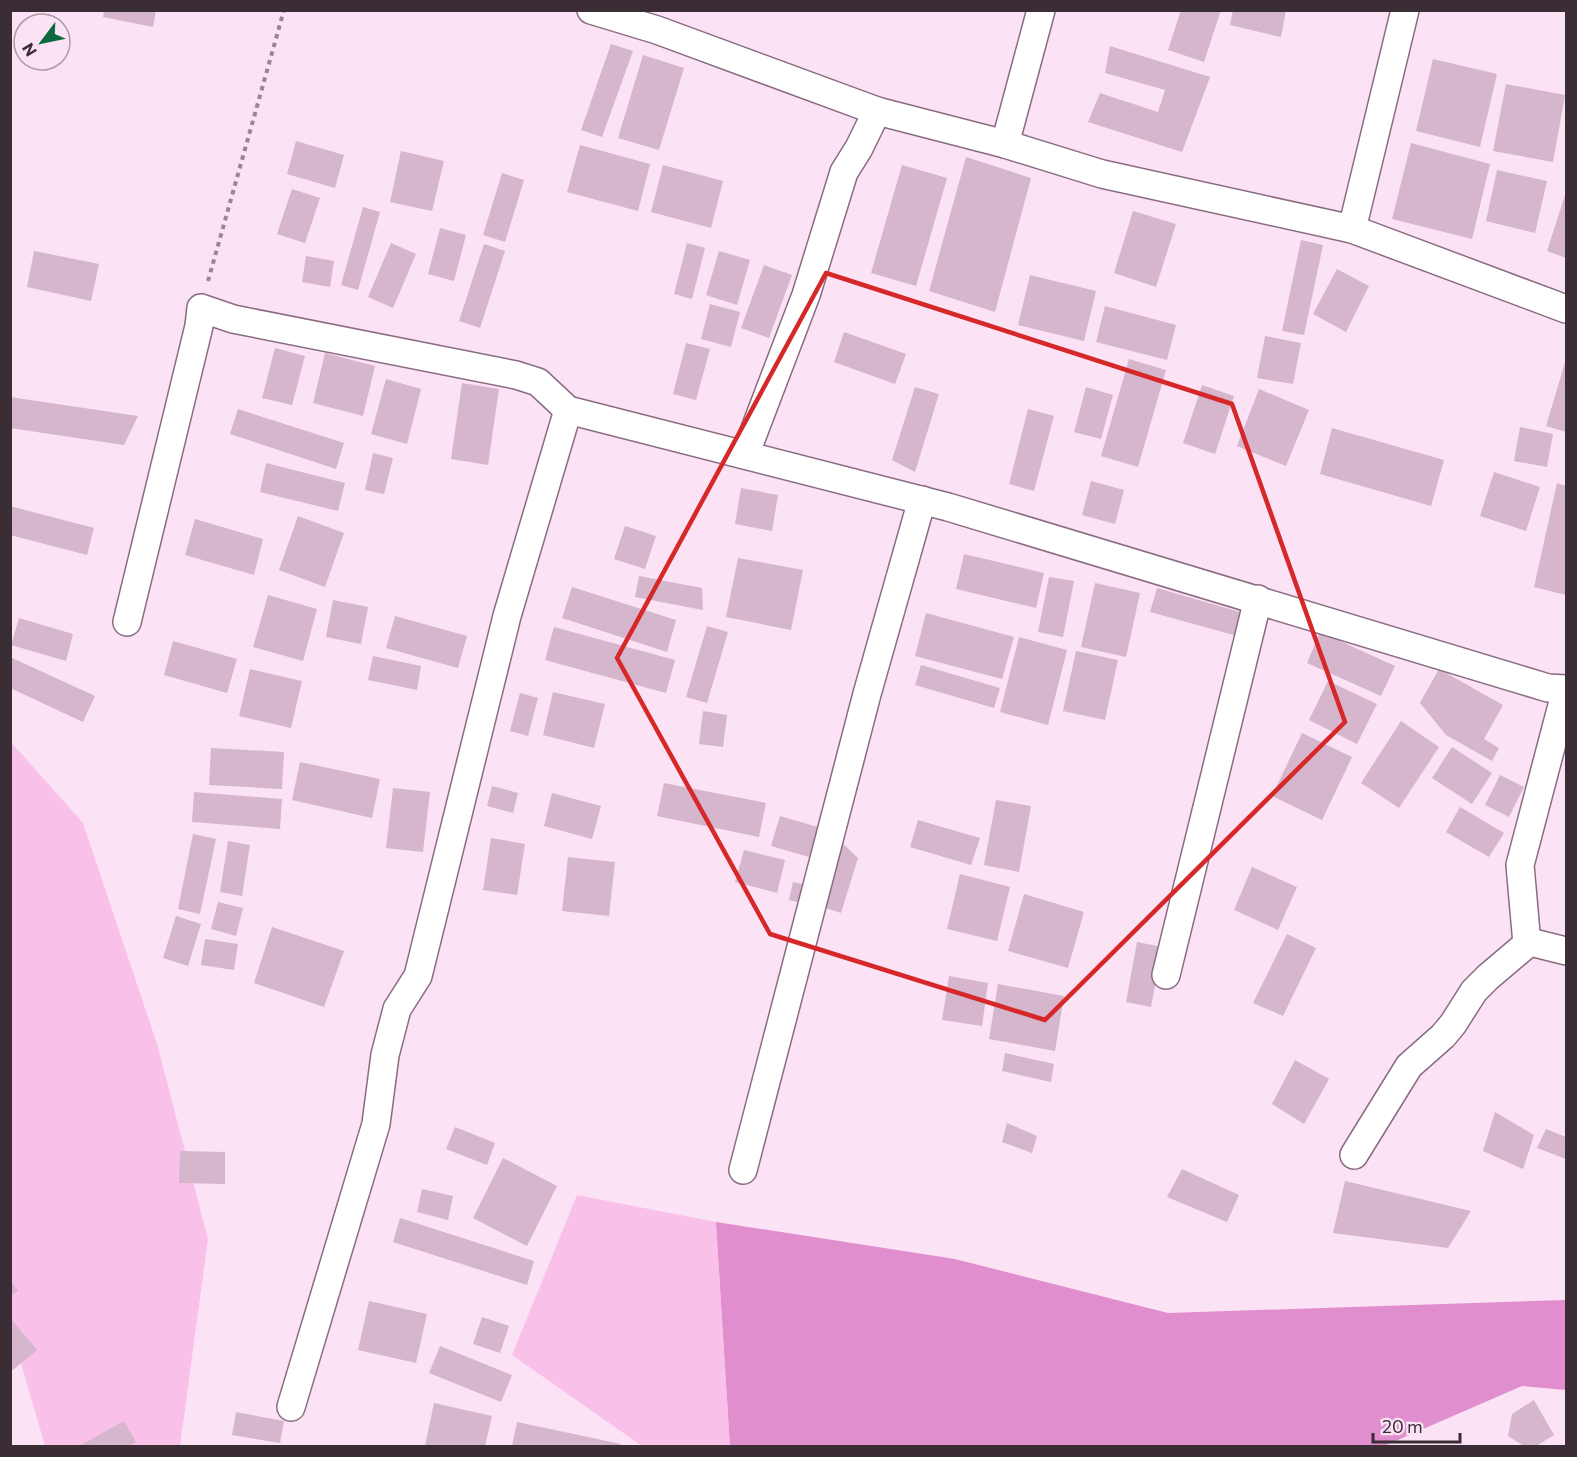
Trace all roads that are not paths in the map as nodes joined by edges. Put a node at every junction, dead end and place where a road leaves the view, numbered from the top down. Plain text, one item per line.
1 (591, 10) edge
2 (1041, 10) edge
3 (1405, 10) edge
4 (660, 20) edge
5 (877, 111) junction
6 (1005, 144) junction
7 (1352, 229) junction
8 (1566, 309) edge
9 (568, 410) junction
10 (745, 455) junction
11 (922, 500) junction
12 (1258, 599) junction
13 (127, 622) dead end
14 (1566, 689) edge
15 (1527, 944) junction
16 (1566, 951) edge
17 (1166, 975) dead end
18 (1354, 1155) dead end
19 (743, 1170) dead end
20 (291, 1407) dead end

1 - 4 street
2 - 6 street
3 - 7 street
4 - 5 street
5 - 6 street
5 - 10 street
6 - 7 street
7 - 8 street
9 - 10 street
9 - 13 street
9 - 20 street
10 - 11 street
11 - 12 street
11 - 19 street
12 - 14 street
12 - 17 street
14 - 15 street
15 - 16 street
15 - 18 street

